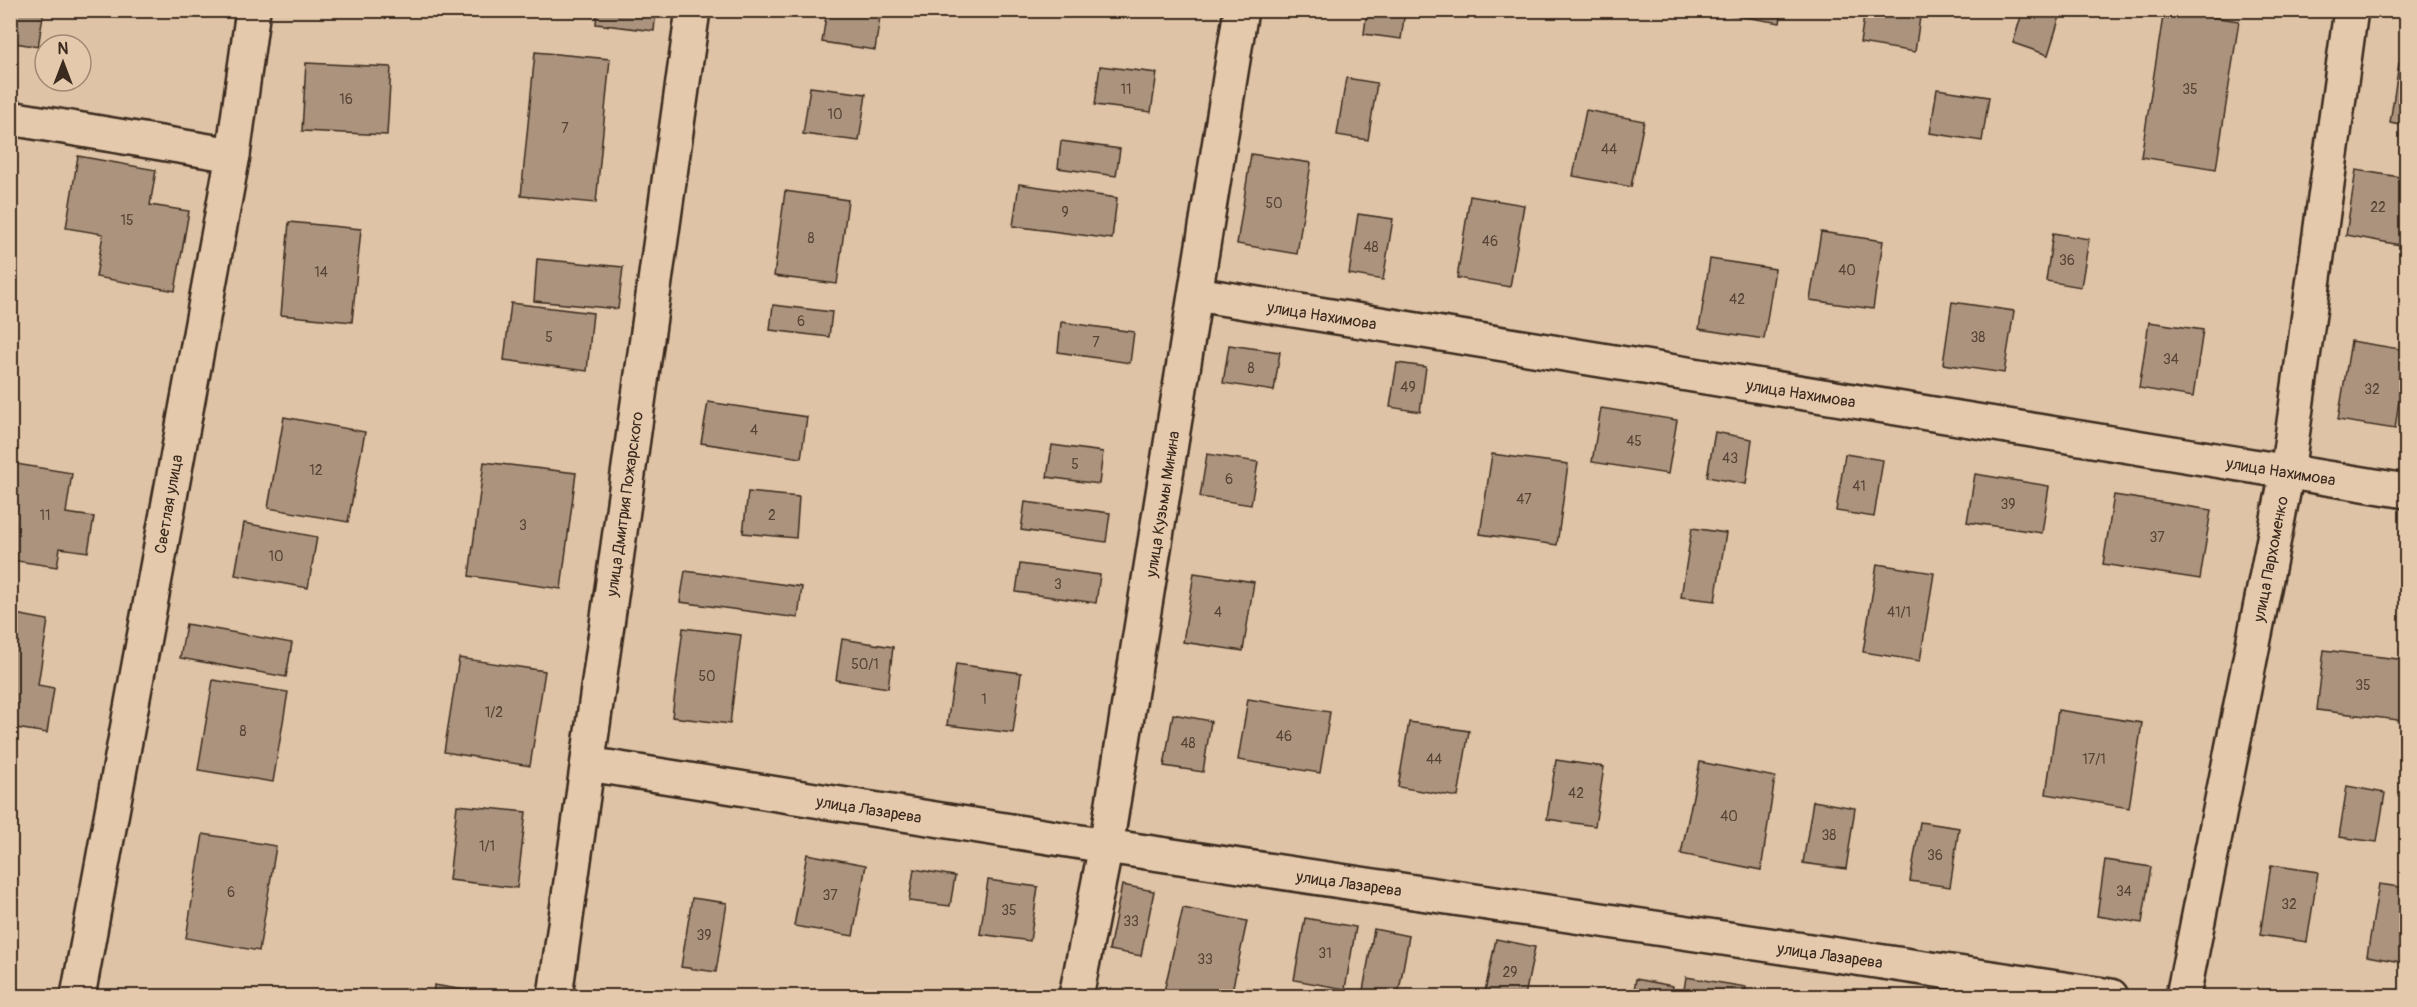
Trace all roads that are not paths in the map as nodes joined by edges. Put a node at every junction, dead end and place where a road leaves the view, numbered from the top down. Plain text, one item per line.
1 (254, 10) edge
2 (693, 10) edge
3 (1241, 10) edge
4 (2351, 10) edge
5 (10, 118) edge
6 (233, 155) junction
7 (1196, 294) junction
8 (2287, 473) junction
9 (2406, 491) edge
10 (588, 764) junction
11 (1106, 846) junction
12 (78, 996) edge
13 (555, 996) edge
14 (1076, 996) edge
15 (2111, 996) edge
16 (2182, 996) edge

1 - 6 street, Светлая улица
2 - 10 street, улица Дмитрия Пожарского
3 - 7 street, улица Кузьмы Минина
4 - 8 street, улица Пархоменко
5 - 6 street
6 - 12 street, Светлая улица
7 - 8 street, улица Нахимова
7 - 11 street, улица Кузьмы Минина
8 - 9 street, улица Нахимова
8 - 16 street, улица Пархоменко
10 - 11 street, улица Лазарева
10 - 13 street, улица Дмитрия Пожарского
11 - 14 street, улица Кузьмы Минина
11 - 15 street, улица Лазарева

